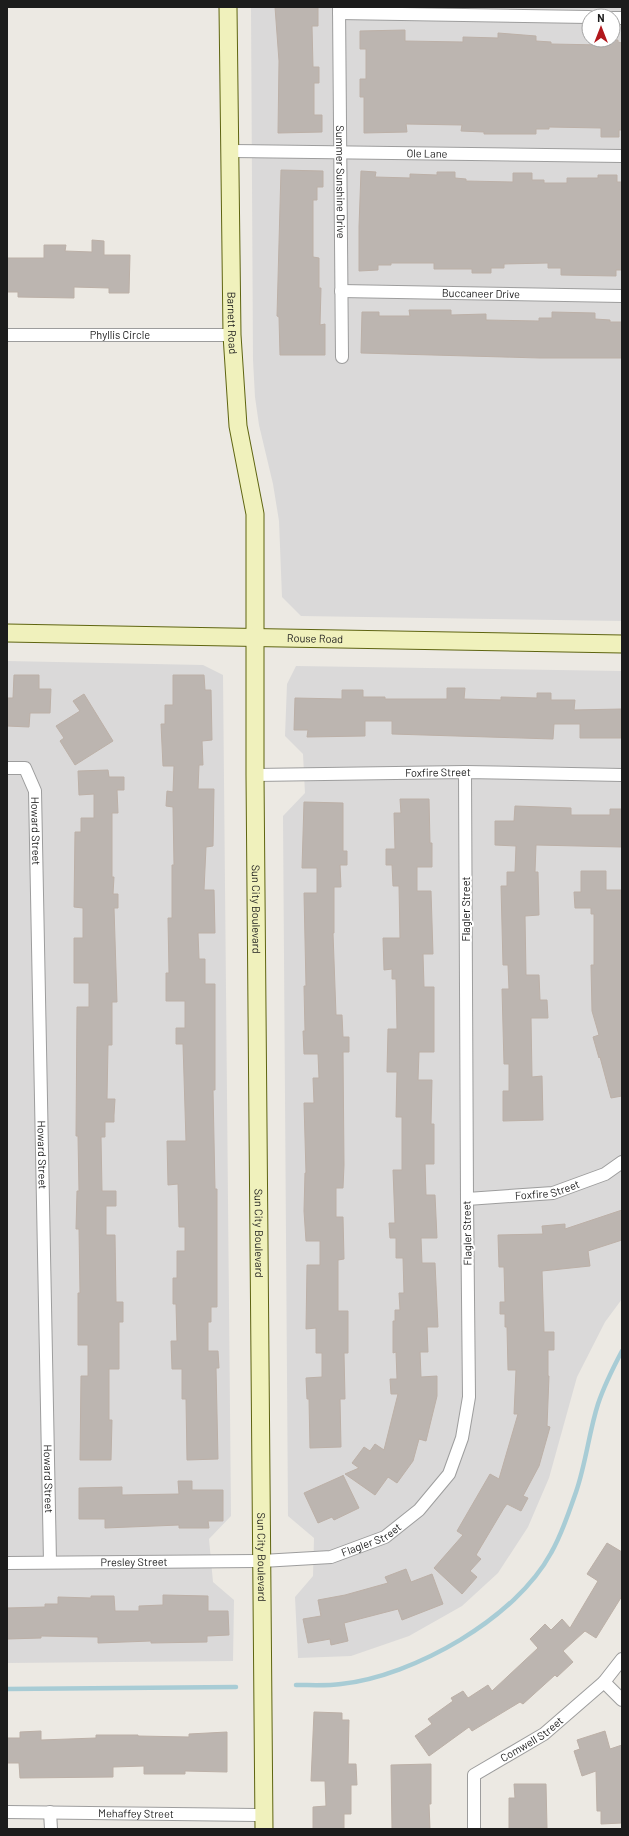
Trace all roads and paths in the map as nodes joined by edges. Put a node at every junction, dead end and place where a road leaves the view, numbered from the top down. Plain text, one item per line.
1 (228, 7) edge
2 (339, 10) edge
3 (581, 14) edge
4 (231, 151) junction
5 (340, 152) junction
6 (622, 156) edge
7 (341, 291) junction
8 (622, 296) edge
9 (232, 334) junction
10 (7, 335) edge
11 (342, 358) dead end
12 (7, 633) edge
13 (255, 638) junction
14 (622, 644) edge
15 (7, 768) edge
16 (465, 772) junction
17 (255, 775) junction
18 (622, 775) edge
19 (622, 1162) edge
20 (467, 1199) junction
21 (262, 1561) junction
22 (50, 1562) junction
23 (7, 1563) edge
24 (622, 1659) edge
25 (604, 1682) junction
26 (622, 1700) edge
27 (7, 1812) edge
28 (50, 1812) junction
29 (264, 1822) edge
30 (51, 1829) edge
31 (474, 1829) edge

1 - 4 street, Barnett Road
2 - 3 street
2 - 5 street, Summer Sunshine Drive
4 - 5 street, Ole Lane
4 - 9 street, Barnett Road
5 - 6 street, Ole Lane
5 - 7 street, Summer Sunshine Drive
7 - 8 street, Buccaneer Drive
7 - 11 street, Summer Sunshine Drive
9 - 10 street, Phyllis Circle
9 - 13 street, Barnett Road
12 - 13 street, Rouse Road
13 - 14 street, Rouse Road
13 - 17 street, Sun City Boulevard
15 - 22 street, Howard Street
16 - 17 street, Foxfire Street
16 - 18 street, Foxfire Street
16 - 20 street, Flagler Street
17 - 21 street, Sun City Boulevard
19 - 20 street, Foxfire Street
20 - 21 street, Flagler Street
21 - 22 street, Presley Street
21 - 29 street, Sun City Boulevard
22 - 23 street, Presley Street
24 - 25 street, Comwell Street
25 - 26 street
25 - 31 street, Comwell Street
27 - 28 street, Mehaffey Street
28 - 29 street, Mehaffey Street
28 - 30 street

